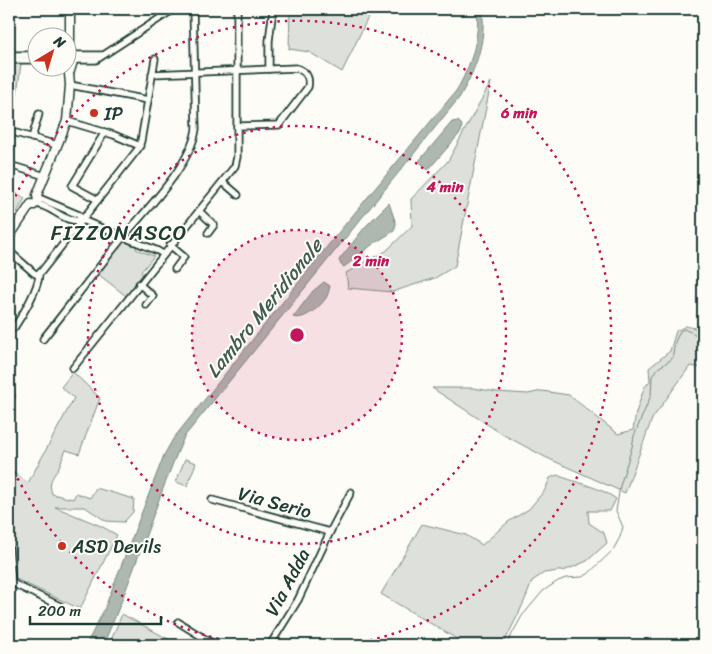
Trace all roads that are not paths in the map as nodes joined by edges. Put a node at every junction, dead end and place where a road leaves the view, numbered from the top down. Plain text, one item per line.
1 (70, 9) edge
2 (174, 9) edge
3 (193, 9) edge
4 (237, 9) edge
5 (273, 9) edge
6 (70, 28) edge
7 (9, 55) edge
8 (28, 56) edge
9 (18, 58) junction
10 (78, 58) edge
11 (28, 59) edge
12 (155, 59) dead end
13 (9, 60) edge
14 (269, 69) junction
15 (238, 70) junction
16 (195, 72) junction
17 (152, 74) junction
18 (70, 78) edge
19 (70, 85) junction
20 (148, 100) junction
21 (39, 114) dead end
22 (67, 121) junction
23 (237, 126) junction
24 (105, 132) junction
25 (16, 133) dead end
26 (32, 138) junction
27 (58, 145) junction
28 (140, 146) junction
29 (16, 168) dead end
30 (44, 176) junction
31 (223, 182) junction
32 (238, 195) dead end
33 (36, 200) junction
34 (98, 200) junction
35 (199, 211) junction
36 (82, 220) junction
37 (208, 233) dead end
38 (9, 237) edge
39 (124, 237) junction
40 (170, 245) junction
41 (9, 251) edge
42 (163, 254) junction
43 (175, 270) dead end
44 (39, 274) junction
45 (139, 284) junction
46 (146, 305) dead end
47 (14, 328) dead end
48 (43, 339) dead end
49 (73, 368) dead end
50 (9, 384) edge
51 (9, 405) edge
52 (351, 492) dead end
53 (212, 500) dead end
54 (330, 532) junction
55 (9, 549) edge
56 (60, 606) dead end
57 (178, 622) dead end
58 (215, 645) edge
59 (270, 645) edge

1 - 6 main road
2 - 10 street
3 - 16 street
4 - 15 street
5 - 14 street
7 - 9 street
8 - 9 street
9 - 11 street
9 - 13 street
12 - 17 street
14 - 15 street
14 - 23 street
15 - 16 street
15 - 23 street
16 - 17 street
16 - 39 street
17 - 20 street
18 - 19 main road
19 - 20 street
19 - 22 main road
20 - 28 street
21 - 26 street
22 - 24 street
22 - 27 main road
23 - 31 street
24 - 28 street
24 - 34 street
25 - 26 street
26 - 27 street
27 - 30 main road
28 - 34 street
29 - 30 street
30 - 33 main road
31 - 32 street
31 - 35 street
33 - 36 street
33 - 38 main road
34 - 36 street
35 - 37 street
35 - 40 street
36 - 39 street
36 - 44 street
39 - 42 street
39 - 48 street
40 - 42 street
40 - 43 street
41 - 44 street
42 - 45 street
44 - 47 street
45 - 46 street
45 - 49 street
50 - 51 street
52 - 54 street, Via Adda
53 - 54 street, Via Serio
54 - 59 street, Via Adda
55 - 56 street
57 - 58 street

